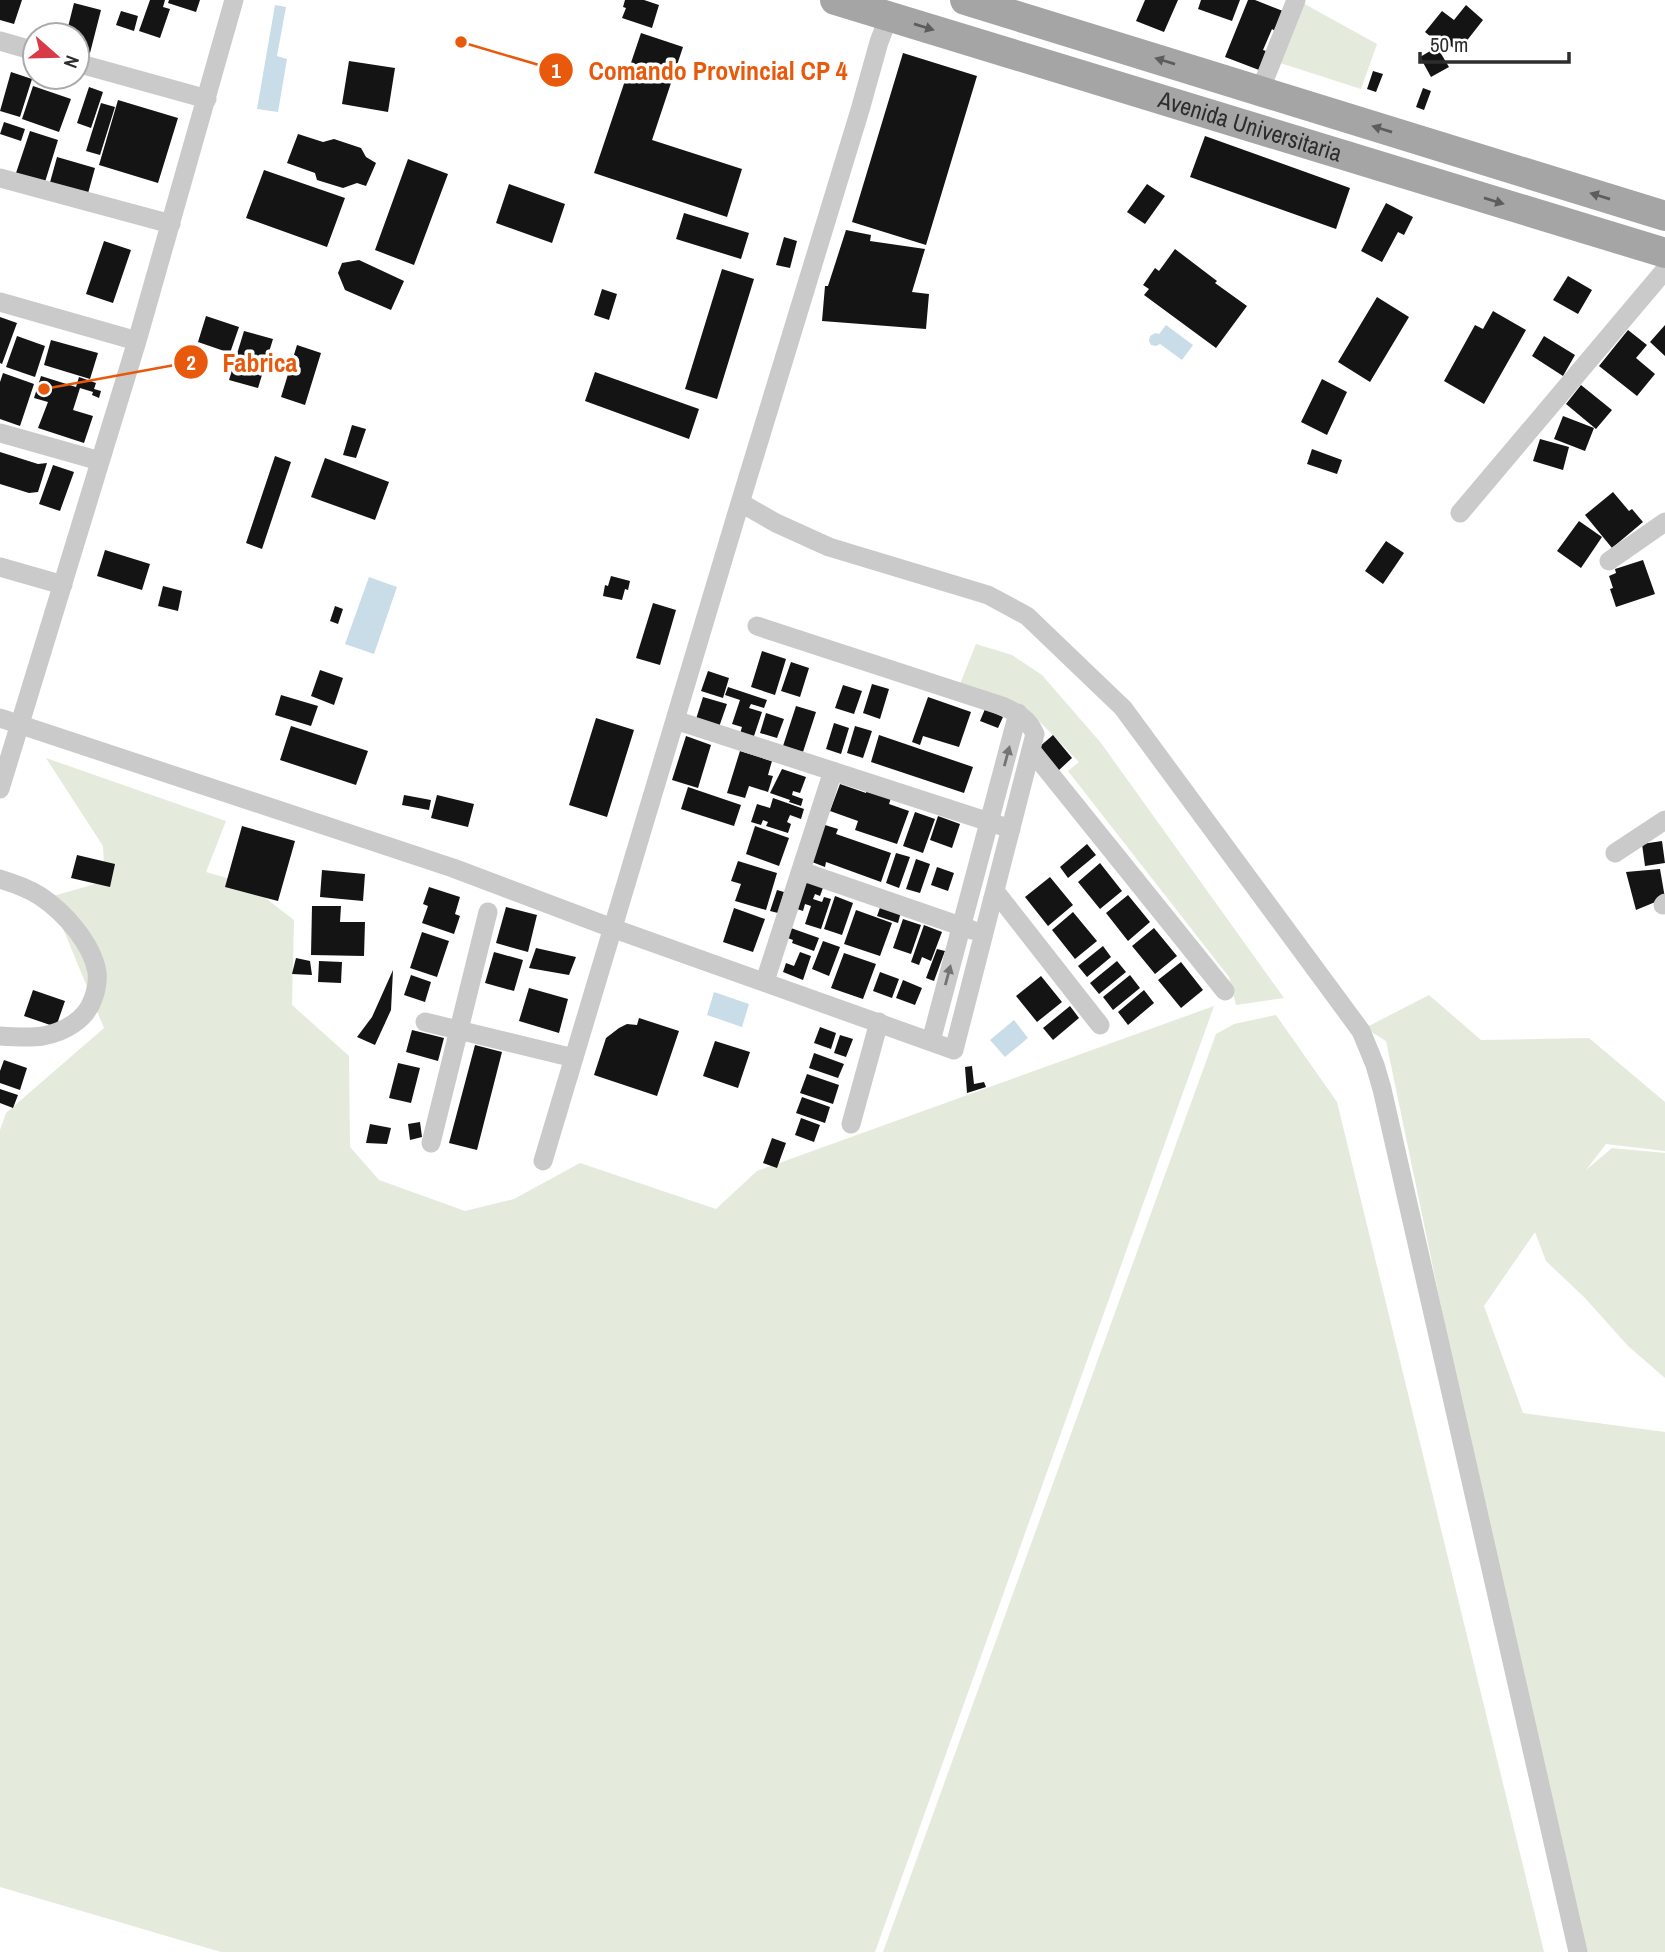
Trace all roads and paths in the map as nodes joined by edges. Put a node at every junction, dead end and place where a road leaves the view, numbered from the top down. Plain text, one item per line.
1 (234, 0) edge
2 (835, 0) edge
3 (965, 0) edge
4 (1296, 0) edge
5 (889, 16) junction
6 (0, 41) edge
7 (21, 47) edge
8 (91, 67) edge
9 (1260, 91) junction
10 (207, 99) junction
11 (0, 178) edge
12 (1665, 216) edge
13 (171, 224) junction
14 (1665, 253) edge
15 (1665, 270) edge
16 (0, 302) edge
17 (137, 341) junction
18 (0, 433) edge
19 (100, 461) junction
20 (739, 508) junction
21 (1460, 513) dead end
22 (1665, 522) edge
23 (1609, 561) dead end
24 (0, 567) edge
25 (63, 585) junction
26 (757, 626) dead end
27 (1018, 713) junction
28 (0, 718) edge
29 (675, 720) junction
30 (20, 723) junction
31 (1031, 750) junction
32 (833, 771) junction
33 (0, 789) edge
34 (1665, 820) edge
35 (989, 821) junction
36 (1011, 829) junction
37 (1615, 853) dead end
38 (801, 871) junction
39 (0, 879) edge
40 (995, 891) junction
41 (488, 912) dead end
42 (962, 926) junction
43 (612, 928) junction
44 (984, 934) junction
45 (765, 981) junction
46 (1225, 991) dead end
47 (425, 1022) dead end
48 (879, 1022) junction
49 (1100, 1025) dead end
50 (458, 1030) junction
51 (0, 1037) edge
52 (931, 1041) junction
53 (574, 1058) junction
54 (852, 1124) dead end
55 (431, 1143) dead end
56 (543, 1161) dead end
57 (1578, 1952) edge

1 - 10 street
2 - 5 main road, Avenida Universitaria
9 -> 3 main road, Avenida Universitaria
4 - 9 street
5 -> 14 main road, Avenida Universitaria
5 - 20 street
6 - 7 street
8 - 10 street
12 -> 9 main road, Avenida Universitaria
10 - 13 street
11 - 13 street
13 - 17 street
15 - 21 street
16 - 17 street
17 - 19 street
18 - 19 street
19 - 25 street
20 - 29 street
20 - 57 street
22 - 23 street
24 - 25 street
25 - 30 street
26 - 27 street
27 - 31 street
35 -> 27 street
28 - 30 street
29 - 32 street
29 - 43 street
30 - 33 street
30 - 43 street
31 - 36 street
31 - 46 street
32 - 35 street
32 - 38 street
34 - 37 street
35 - 36 street
35 - 42 street
36 - 40 street
38 - 42 street
38 - 45 street
39 - 51 street
40 - 44 street
40 - 49 street
41 - 50 street
42 - 44 street
52 -> 42 street
43 - 45 street
43 - 53 street
44 - 52 street
45 - 48 street
47 - 50 street
48 - 52 street
48 - 54 street
50 - 53 street
50 - 55 street
53 - 56 street

